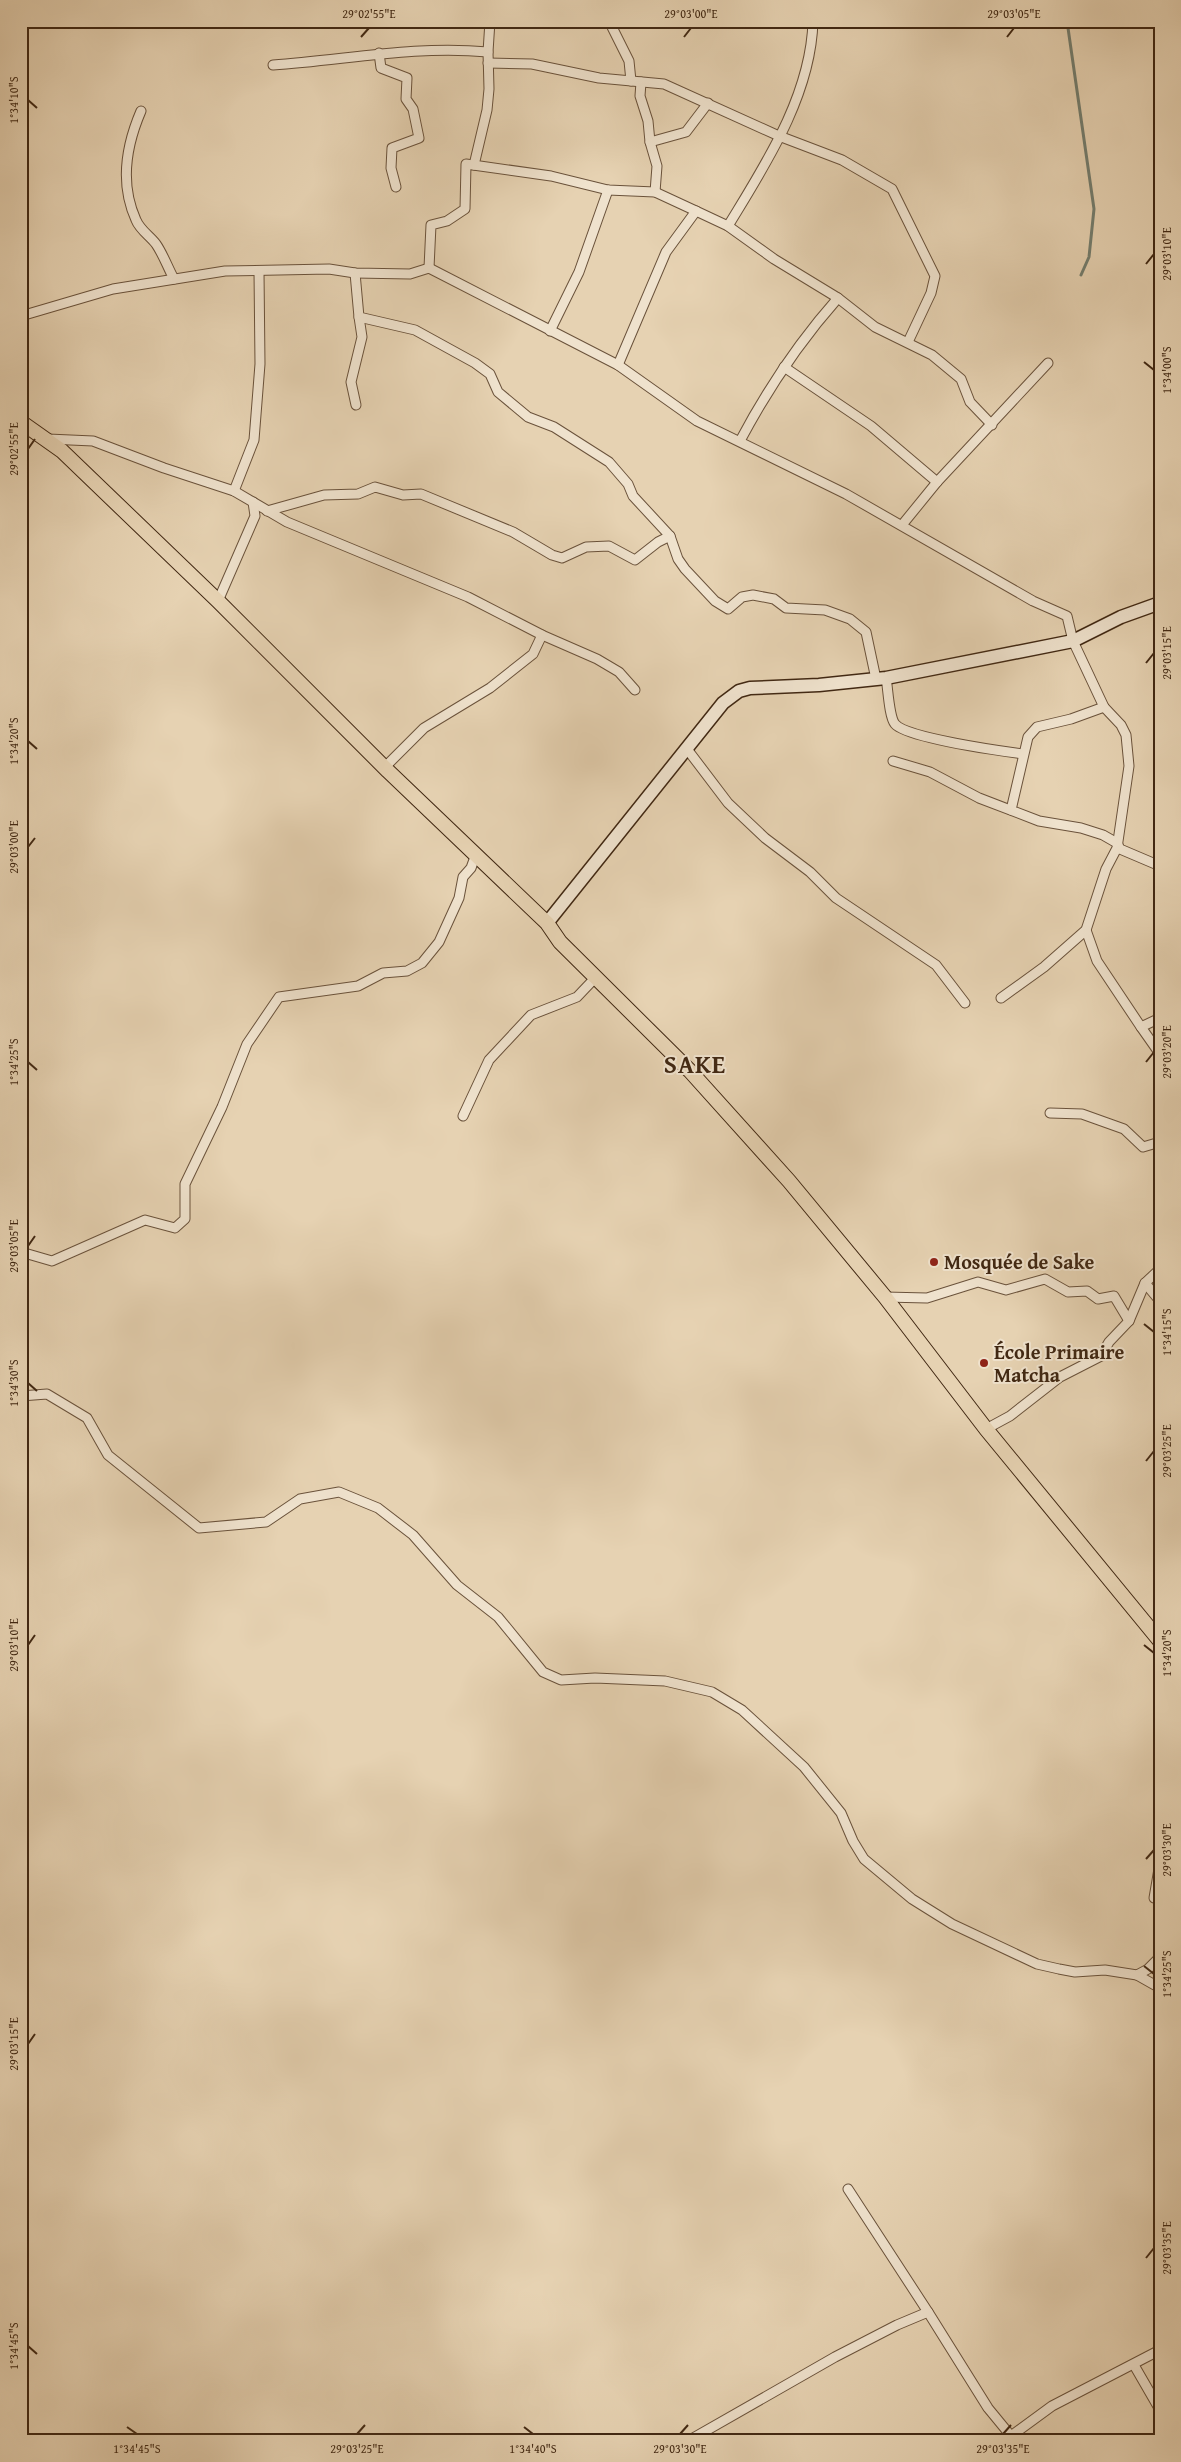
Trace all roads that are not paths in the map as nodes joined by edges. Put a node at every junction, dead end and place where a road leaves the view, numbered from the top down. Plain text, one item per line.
1 (490, 21) edge
2 (609, 21) edge
3 (813, 21) edge
4 (488, 52) junction
5 (379, 53) junction
6 (488, 63) junction
7 (273, 65) dead end
8 (631, 81) junction
9 (641, 82) junction
10 (708, 103) junction
11 (141, 111) dead end
12 (779, 136) junction
13 (650, 142) junction
14 (474, 165) junction
15 (396, 186) dead end
16 (608, 190) junction
17 (655, 192) junction
18 (696, 210) junction
19 (728, 226) junction
20 (429, 268) junction
21 (259, 272) junction
22 (355, 273) junction
23 (174, 279) junction
24 (838, 298) junction
25 (21, 316) edge
26 (358, 316) junction
27 (550, 331) junction
28 (908, 342) junction
29 (1048, 363) dead end
30 (618, 365) junction
31 (784, 367) junction
32 (356, 405) dead end
33 (21, 422) edge
34 (992, 425) junction
35 (48, 439) junction
36 (740, 441) junction
37 (937, 482) junction
38 (234, 491) junction
39 (253, 502) junction
40 (268, 511) junction
41 (902, 525) junction
42 (670, 536) junction
43 (218, 601) junction
44 (1160, 604) edge
45 (542, 635) junction
46 (1073, 641) junction
47 (881, 679) junction
48 (635, 690) dead end
49 (1104, 707) junction
50 (687, 749) junction
51 (1023, 754) junction
52 (893, 761) dead end
53 (388, 771) junction
54 (1010, 810) junction
55 (1117, 843) junction
56 (475, 857) junction
57 (1160, 866) edge
58 (547, 923) junction
59 (1086, 930) junction
60 (596, 977) junction
61 (1001, 998) dead end
62 (965, 1004) dead end
63 (1160, 1018) edge
64 (1141, 1027) junction
65 (1160, 1054) edge
66 (1050, 1113) dead end
67 (464, 1116) dead end
68 (1160, 1142) edge
69 (21, 1252) edge
70 (1160, 1269) edge
71 (1145, 1283) junction
72 (885, 1297) junction
73 (1160, 1301) edge
74 (1129, 1321) junction
75 (21, 1396) edge
76 (986, 1429) junction
77 (1160, 1641) edge
78 (1160, 1863) edge
79 (1154, 1898) dead end
80 (1160, 1957) edge
81 (1136, 1975) junction
82 (1160, 1988) edge
83 (848, 2189) dead end
84 (928, 2312) junction
85 (1160, 2350) edge
86 (1134, 2365) junction
87 (1160, 2410) edge
88 (1010, 2438) edge
89 (688, 2441) edge

1 - 4 street
2 - 8 street
3 - 12 street
4 - 5 street
4 - 6 street
5 - 7 street
5 - 15 street
6 - 8 street
6 - 14 street
8 - 9 street
9 - 10 street
9 - 13 street
10 - 12 street
10 - 13 street
11 - 23 street
12 - 19 street
12 - 28 street
13 - 17 street
14 - 16 street
14 - 20 street
16 - 17 street
16 - 27 street
17 - 18 street
18 - 19 street
18 - 30 street
19 - 24 street
20 - 22 street
20 - 27 street
21 - 22 street
21 - 23 street
21 - 38 street
22 - 26 street
23 - 25 street
24 - 28 street
24 - 31 street
26 - 32 street
26 - 42 street
27 - 30 street
28 - 34 street
29 - 34 street
30 - 36 street
31 - 36 street
31 - 37 street
33 - 35 highway
34 - 37 street
35 - 38 street
35 - 43 highway
36 - 41 street
37 - 41 street
38 - 39 street
39 - 40 street
39 - 43 street
40 - 42 street
40 - 45 street
41 - 46 street
42 - 47 street
43 - 53 highway
44 - 46 main road
45 - 48 street
45 - 53 street
46 - 47 main road
46 - 49 street
47 - 50 main road
47 - 51 street
49 - 51 street
49 - 55 street
50 - 58 main road
50 - 62 street
51 - 54 street
52 - 54 street
53 - 56 highway
54 - 55 street
55 - 57 street
55 - 59 street
56 - 58 highway
56 - 69 street
58 - 60 highway
59 - 61 street
59 - 64 street
60 - 67 street
60 - 72 highway
63 - 64 street
64 - 65 street
66 - 68 street
70 - 71 street
71 - 73 street
71 - 74 street
72 - 74 street
72 - 76 highway
74 - 76 street
75 - 81 street
76 - 77 highway
78 - 79 street
80 - 81 street
81 - 82 street
83 - 84 street
84 - 88 street
84 - 89 street
85 - 86 street
86 - 87 street
86 - 88 street

